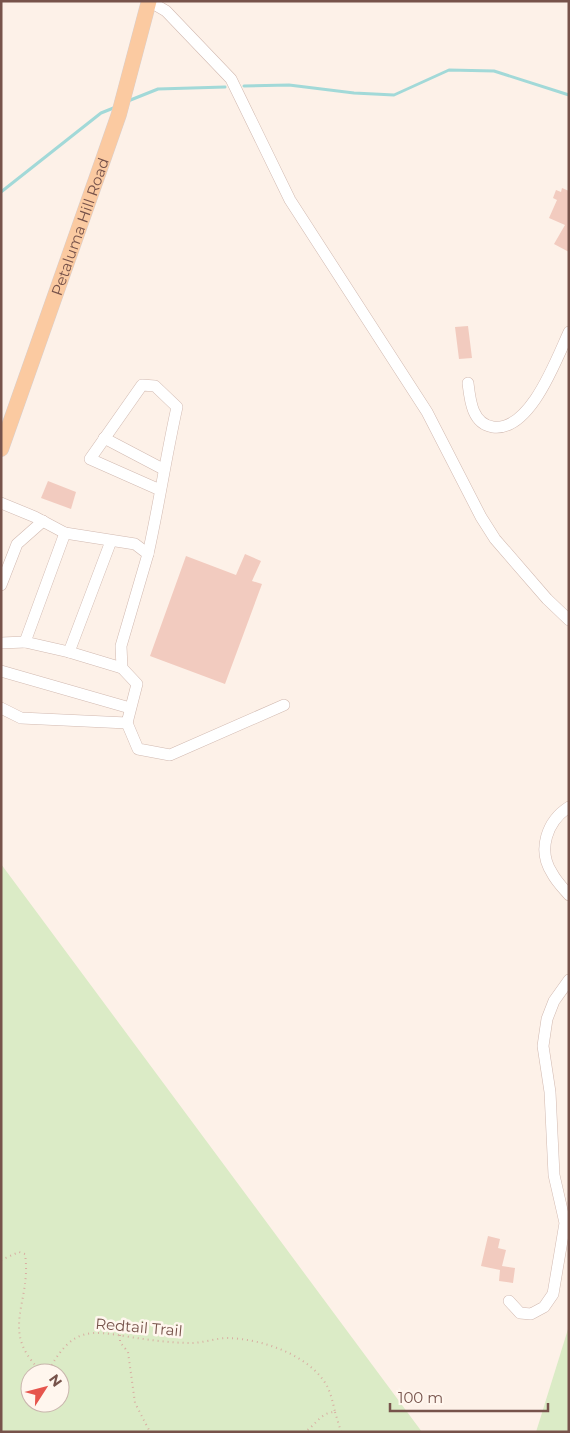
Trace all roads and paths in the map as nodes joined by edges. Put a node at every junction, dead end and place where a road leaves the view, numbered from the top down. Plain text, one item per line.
1 (149, 1) edge
2 (569, 332) edge
3 (468, 383) dead end
4 (104, 438) junction
5 (1, 449) edge
6 (163, 469) junction
7 (160, 490) junction
8 (1, 503) edge
9 (43, 521) junction
10 (65, 533) junction
11 (111, 541) junction
12 (148, 554) junction
13 (1, 584) edge
14 (569, 620) edge
15 (25, 642) junction
16 (1, 643) edge
17 (69, 652) junction
18 (122, 668) junction
19 (1, 671) edge
20 (284, 705) dead end
21 (1, 708) edge
22 (130, 708) junction
23 (127, 724) junction
24 (569, 807) edge
25 (569, 895) edge
26 (569, 980) edge
27 (1, 1260) edge
28 (21, 1283) dead end
29 (509, 1301) dead end
30 (120, 1334) junction
31 (23, 1357) dead end
32 (335, 1412) junction
33 (150, 1432) edge
34 (304, 1432) edge
35 (341, 1432) edge

1 - 5 main road, Petaluma Hill Road
1 - 14 lane
2 - 3 lane
4 - 6 lane
4 - 6 lane
4 - 7 lane
6 - 7 lane
7 - 12 lane
8 - 9 lane
9 - 10 lane
9 - 13 lane
10 - 11 lane
10 - 15 lane
11 - 12 lane
11 - 17 lane
12 - 18 lane
15 - 16 lane
15 - 17 lane
17 - 18 lane
18 - 22 lane
19 - 22 lane
20 - 23 lane
21 - 23 lane
22 - 23 lane
24 - 25 lane
26 - 29 lane
27 - 28 path
30 - 31 path, Redtail Trail
30 - 32 path, Redtail Trail
30 - 33 path
32 - 34 path
32 - 35 path, Redtail Trail

